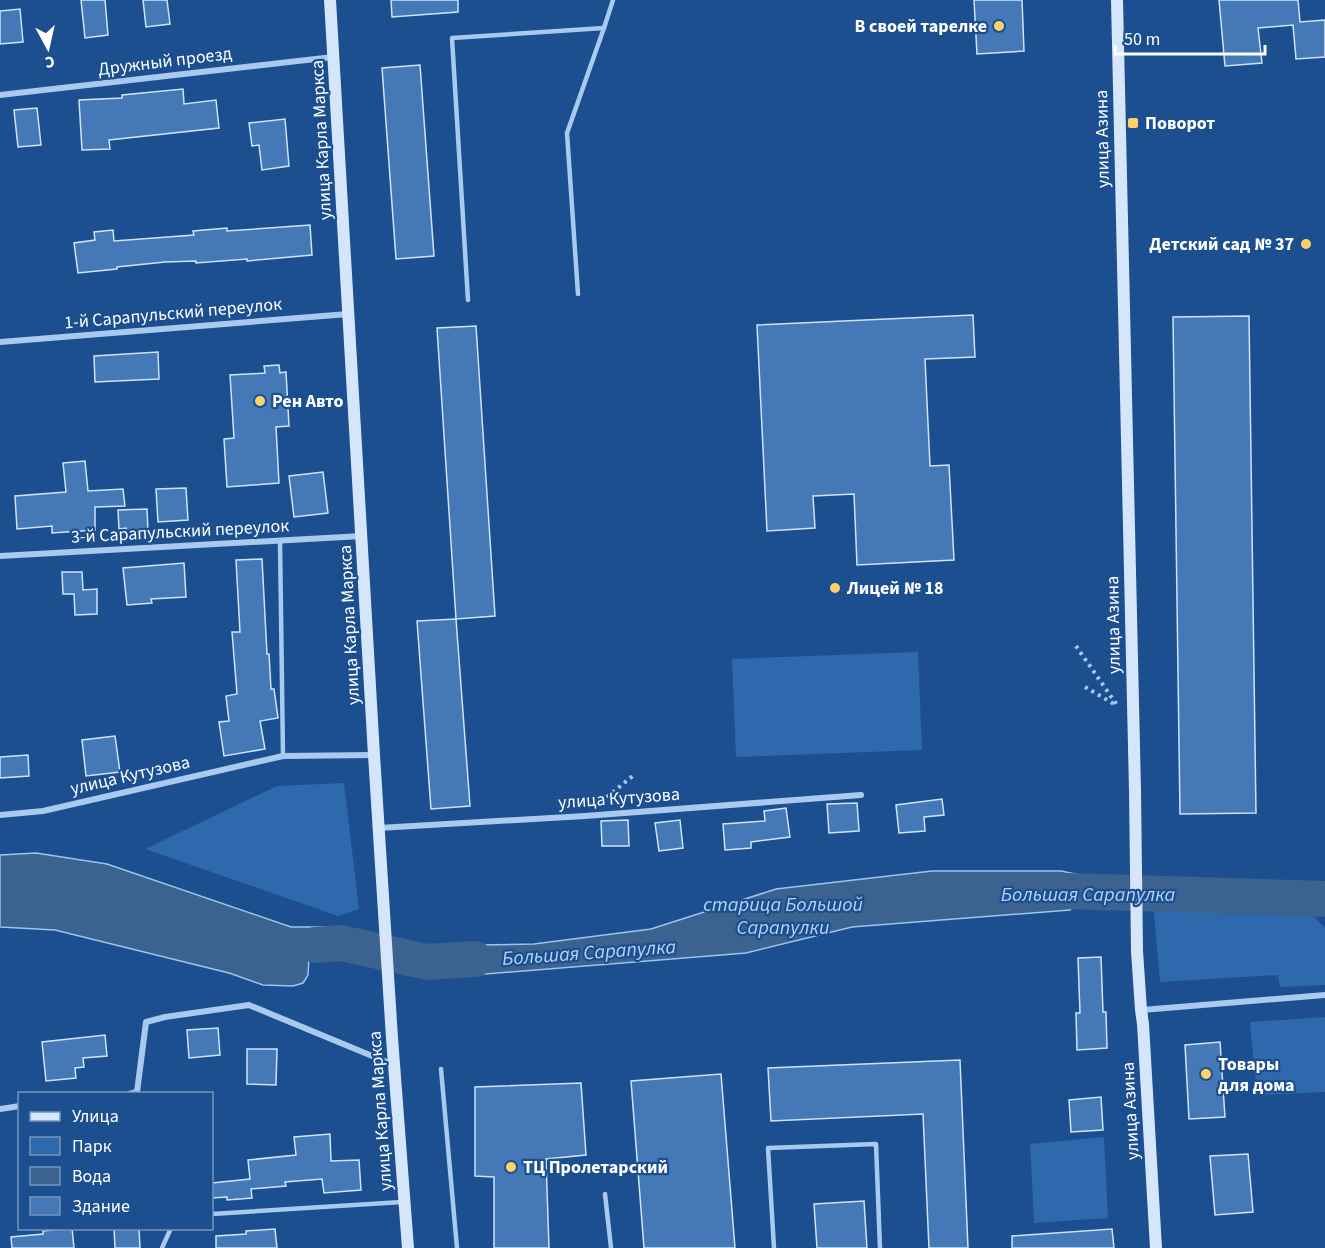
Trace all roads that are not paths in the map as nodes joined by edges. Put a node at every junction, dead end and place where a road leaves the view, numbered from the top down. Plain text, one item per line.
1 (330, 0) edge
2 (613, 0) edge
3 (1117, 0) edge
4 (604, 28) junction
5 (334, 57) junction
6 (0, 95) edge
7 (578, 294) dead end
8 (468, 300) dead end
9 (349, 314) junction
10 (0, 342) edge
11 (362, 536) junction
12 (280, 541) junction
13 (0, 556) edge
14 (374, 755) junction
15 (283, 756) junction
16 (861, 795) dead end
17 (0, 815) edge
18 (379, 828) junction
19 (1325, 995) edge
20 (1141, 1010) junction
21 (394, 1065) junction
22 (441, 1069) dead end
23 (137, 1092) edge
24 (18, 1106) edge
25 (0, 1109) edge
26 (605, 1194) dead end
27 (405, 1201) junction
28 (213, 1214) edge
29 (170, 1230) edge
30 (162, 1248) edge
31 (408, 1248) edge
32 (456, 1248) edge
33 (611, 1248) edge
34 (774, 1248) edge
35 (880, 1248) edge
36 (1156, 1248) edge

1 - 5 main road, улица Карла Маркса
2 - 4 lane
3 - 20 main road, улица Азина
4 - 7 lane
4 - 8 lane
5 - 6 street, Дружный проезд
5 - 9 main road, улица Карла Маркса
9 - 10 street, 1-й Сарапульский переулок
9 - 11 main road, улица Карла Маркса
11 - 12 street, 3-й Сарапульский переулок
11 - 14 main road, улица Карла Маркса
12 - 13 street, 3-й Сарапульский переулок
12 - 15 lane
14 - 15 street, улица Кутузова
14 - 18 main road, улица Карла Маркса
15 - 17 street, улица Кутузова
16 - 18 street, улица Кутузова
18 - 21 main road, улица Карла Маркса
19 - 20 street
20 - 36 main road, улица Азина
21 - 23 street
21 - 27 main road, улица Карла Маркса
22 - 32 lane
24 - 25 street
26 - 33 lane
27 - 28 lane
27 - 31 main road, улица Карла Маркса
29 - 30 lane
34 - 35 lane

